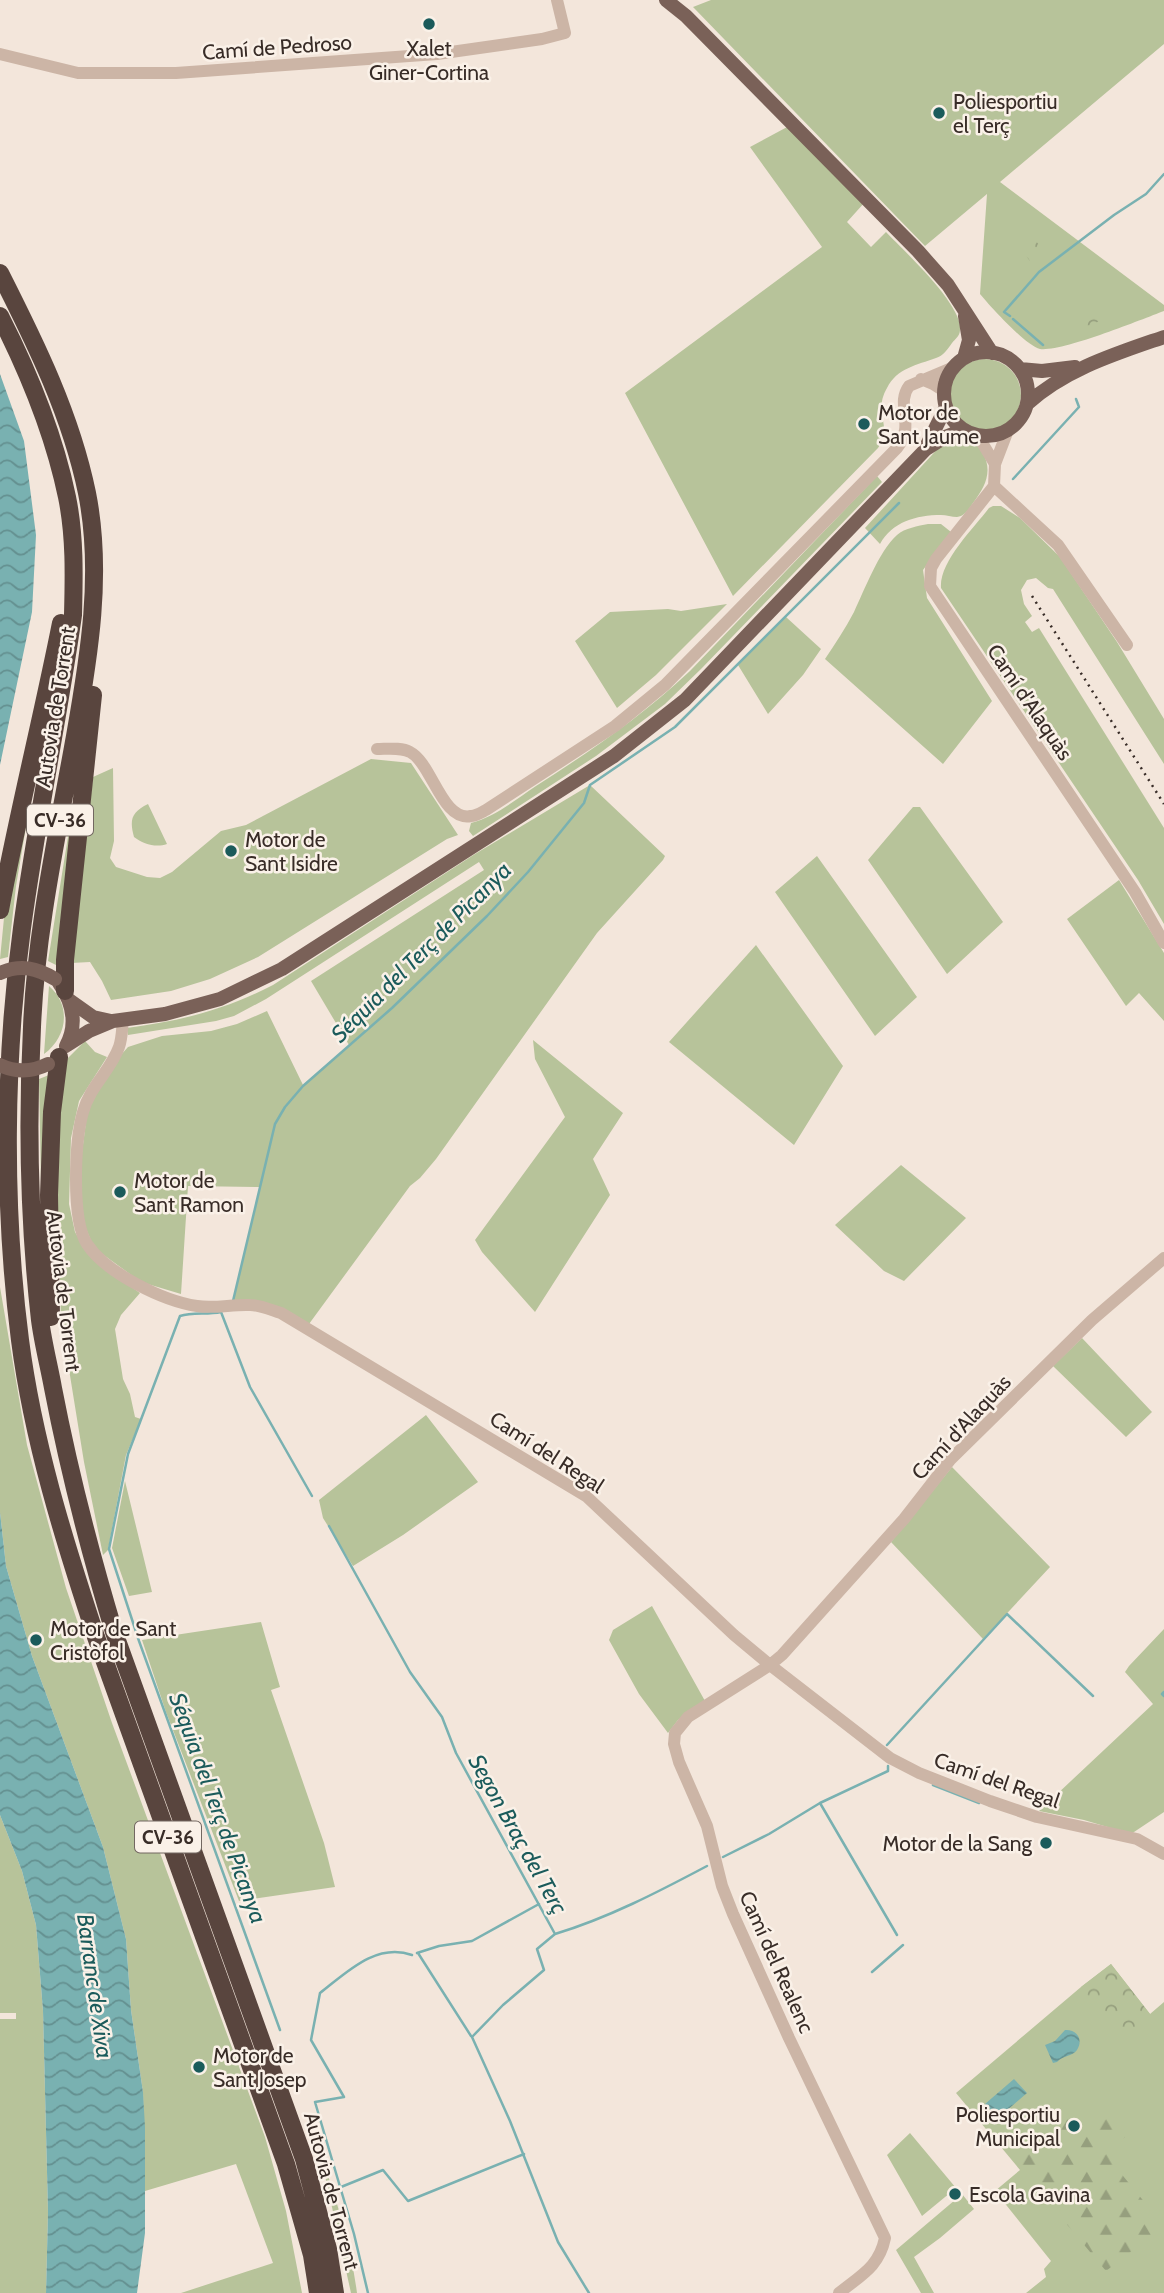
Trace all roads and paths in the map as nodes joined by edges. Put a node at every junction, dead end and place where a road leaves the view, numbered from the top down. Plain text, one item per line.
1 (557, 0) edge
2 (666, 0) edge
3 (0, 54) edge
4 (0, 273) edge
5 (962, 305) junction
6 (0, 316) edge
7 (1164, 337) edge
8 (992, 353) junction
9 (959, 363) junction
10 (1083, 366) junction
11 (1020, 369) junction
12 (921, 379) junction
13 (944, 391) junction
14 (1027, 404) junction
15 (946, 407) junction
16 (64, 411) junction
17 (963, 430) junction
18 (1008, 430) junction
19 (50, 432) junction
20 (978, 436) junction
21 (926, 449) junction
22 (995, 464) junction
23 (994, 486) junction
24 (1127, 645) dead end
25 (377, 749) dead end
26 (0, 910) edge
27 (1164, 943) edge
28 (0, 973) edge
29 (63, 990) junction
30 (118, 1021) junction
31 (58, 1055) junction
32 (0, 1065) edge
33 (0, 1235) edge
34 (1164, 1258) edge
35 (20, 1341) junction
36 (52, 1384) junction
37 (770, 1665) junction
38 (1164, 1854) edge
39 (286, 2164) junction
40 (312, 2293) edge
41 (318, 2293) edge
42 (335, 2293) edge
43 (839, 2293) edge

1 - 3 street, Camí de Pedroso
2 - 5 main road
4 - 16 highway, Autovia de Torrent / CV-36
5 - 8 main road
5 - 9 main road
6 - 19 highway, Autovia de Torrent / CV-36
7 - 10 main road
8 - 9 main road
8 - 11 main road
9 - 12 street
9 - 13 main road
10 - 11 main road
10 - 14 main road
11 - 14 main road
12 - 13 street
12 - 25 street
13 - 15 main road
14 - 18 main road
15 - 17 main road
15 - 21 main road
16 - 29 highway
16 - 36 highway, Autovia de Torrent / CV-36
17 - 20 main road
17 - 21 main road
18 - 20 main road
18 - 22 street
19 - 26 highway
19 - 35 highway, Autovia de Torrent / CV-36
20 - 22 street
21 - 30 main road
22 - 23 street
23 - 24 street
23 - 27 street, Camí d'Alaquàs
28 - 29 main road, bridge
29 - 30 main road
29 - 31 main road
30 - 31 main road
30 - 37 street, Camí del Regal
31 - 32 main road, bridge
31 - 36 highway
33 - 35 highway
34 - 37 street, Camí d'Alaquàs
35 - 39 highway, Autovia de Torrent / CV-36
36 - 42 highway, Autovia de Torrent / CV-36
37 - 38 street, Camí del Regal
37 - 43 street, Camí del Realenc
39 - 40 highway
39 - 41 highway, Autovia de Torrent / CV-36

